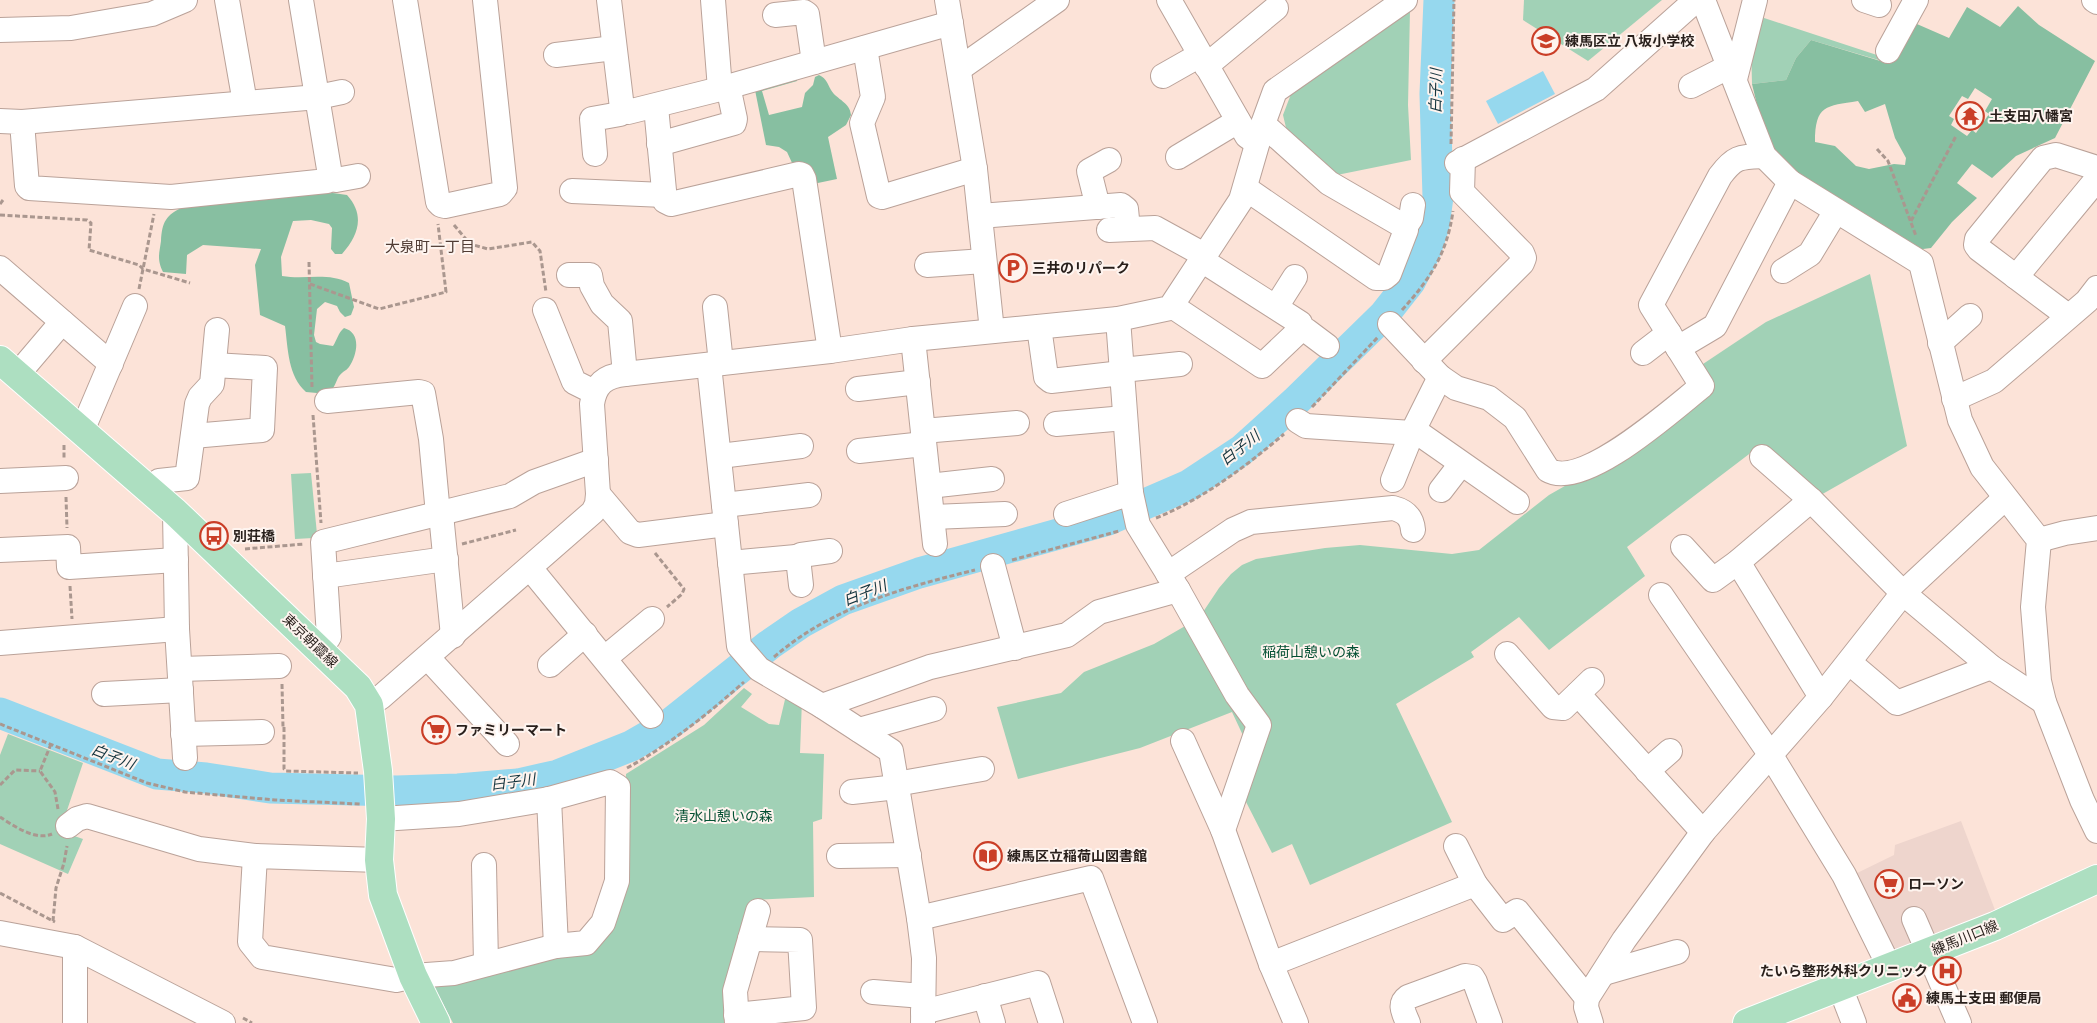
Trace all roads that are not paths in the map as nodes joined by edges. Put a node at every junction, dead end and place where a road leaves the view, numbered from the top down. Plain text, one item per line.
1 (185, 0) edge
2 (227, 0) edge
3 (301, 0) edge
4 (404, 0) edge
5 (485, 0) edge
6 (609, 0) edge
7 (713, 0) edge
8 (1057, 0) edge
9 (1696, 0) edge
10 (1703, 0) edge
11 (1756, 0) edge
12 (1916, 0) edge
13 (1171, 1) edge
14 (1390, 4) edge
15 (1276, 8) dead end
16 (123, 9) edge
17 (949, 11) edge
18 (774, 15) dead end
19 (0, 30) edge
20 (614, 48) junction
21 (865, 48) junction
22 (1888, 51) dead end
23 (556, 55) dead end
24 (1203, 61) junction
25 (814, 62) junction
26 (960, 69) junction
27 (1732, 72) junction
28 (1163, 76) dead end
29 (1692, 86) dead end
30 (724, 88) junction
31 (342, 92) dead end
32 (318, 97) junction
33 (245, 104) junction
34 (656, 107) junction
35 (624, 111) junction
36 (1238, 120) junction
37 (11, 122) edge
38 (1260, 134) junction
39 (659, 144) junction
40 (594, 154) dead end
41 (1764, 156) junction
42 (1178, 157) dead end
43 (1109, 160) dead end
44 (2097, 168) edge
45 (975, 169) junction
46 (358, 176) dead end
47 (330, 179) junction
48 (2097, 179) edge
49 (1790, 182) junction
50 (1245, 188) junction
51 (572, 191) dead end
52 (664, 195) junction
53 (1413, 205) dead end
54 (1098, 207) junction
55 (1836, 211) junction
56 (980, 216) junction
57 (1405, 227) junction
58 (1204, 258) junction
59 (984, 261) junction
60 (927, 265) dead end
61 (0, 268) edge
62 (1783, 271) dead end
63 (569, 275) dead end
64 (1295, 277) dead end
65 (2016, 277) junction
66 (2097, 288) edge
67 (546, 303) road end
68 (135, 306) road end
69 (1172, 306) junction
70 (715, 307) dead end
71 (1276, 307) junction
72 (1970, 316) dead end
73 (2068, 316) junction
74 (1118, 320) junction
75 (62, 322) junction
76 (1390, 324) dead end
77 (1039, 326) junction
78 (1301, 329) junction
79 (217, 330) dead end
80 (992, 331) junction
81 (913, 339) junction
82 (1674, 340) junction
83 (1940, 343) junction
84 (1327, 346) dead end
85 (830, 351) junction
86 (1643, 353) dead end
87 (110, 364) junction
88 (715, 364) junction
89 (1180, 364) dead end
90 (214, 365) junction
91 (8, 368) edge
92 (1432, 369) junction
93 (1122, 371) junction
94 (625, 374) junction
95 (918, 382) junction
96 (858, 389) dead end
97 (594, 392) junction
98 (1954, 399) junction
99 (317, 403) road end
100 (1125, 418) junction
101 (1298, 421) dead end
102 (1017, 423) dead end
103 (1056, 424) dead end
104 (82, 431) junction
105 (1413, 432) junction
106 (193, 436) junction
107 (924, 437) junction
108 (801, 446) dead end
109 (859, 451) dead end
110 (720, 456) junction
111 (1762, 457) dead end
112 (596, 460) junction
113 (1461, 464) junction
114 (66, 478) dead end
115 (992, 479) dead end
116 (1393, 480) dead end
117 (0, 481) edge
118 (929, 486) junction
119 (148, 489) junction
120 (1441, 490) dead end
121 (598, 494) junction
122 (1131, 494) junction
123 (809, 495) dead end
124 (2005, 498) junction
125 (1811, 500) junction
126 (1517, 502) dead end
127 (175, 512) junction
128 (440, 514) junction
129 (725, 514) junction
130 (1005, 514) dead end
131 (1066, 514) dead end
132 (932, 517) junction
133 (2097, 528) edge
134 (1413, 530) dead end
135 (2039, 540) junction
136 (935, 544) dead end
137 (1684, 547) dead end
138 (0, 550) edge
139 (830, 552) dead end
140 (445, 554) junction
141 (798, 557) junction
142 (176, 560) junction
143 (1738, 562) junction
144 (730, 563) junction
145 (993, 566) dead end
146 (530, 568) junction
147 (325, 576) junction
148 (1173, 582) junction
149 (801, 585) dead end
150 (1902, 593) junction
151 (1661, 595) dead end
152 (652, 619) road end
153 (177, 629) junction
154 (585, 634) junction
155 (453, 636) junction
156 (0, 643) edge
157 (1015, 648) junction
158 (319, 649) junction
159 (1507, 654) dead end
160 (428, 658) junction
161 (605, 658) junction
162 (1850, 662) junction
163 (550, 665) dead end
164 (1991, 667) junction
165 (280, 670) road end
166 (180, 680) junction
167 (104, 694) dead end
168 (1821, 697) junction
169 (2044, 702) junction
170 (369, 705) junction
171 (822, 706) junction
172 (934, 709) dead end
173 (651, 716) dead end
174 (273, 730) road end
175 (859, 730) junction
176 (183, 734) junction
177 (1183, 740) dead end
178 (507, 744) dead end
179 (1670, 750) dead end
180 (1770, 754) junction
181 (185, 758) dead end
182 (982, 769) dead end
183 (1647, 772) junction
184 (897, 785) junction
185 (852, 792) dead end
186 (549, 799) junction
187 (380, 809) junction
188 (1223, 830) junction
189 (2097, 831) edge
190 (1703, 832) junction
191 (60, 833) road end
192 (1456, 846) dead end
193 (908, 854) junction
194 (255, 856) junction
195 (839, 856) dead end
196 (379, 860) junction
197 (484, 865) dead end
198 (2097, 879) edge
199 (1475, 884) junction
200 (758, 911) dead end
201 (920, 918) junction
202 (1914, 919) dead end
203 (0, 934) edge
204 (750, 939) junction
205 (556, 946) junction
206 (75, 947) junction
207 (1677, 952) dead end
208 (1929, 953) junction
209 (486, 964) junction
210 (1272, 964) junction
211 (1890, 968) junction
212 (1604, 973) junction
213 (413, 976) junction
214 (1840, 987) junction
215 (873, 992) dead end
216 (984, 996) junction
217 (1587, 998) junction
218 (923, 1011) edge
219 (737, 1019) edge
220 (76, 1023) edge
221 (223, 1023) edge
222 (436, 1023) edge
223 (994, 1023) edge
224 (1051, 1023) edge
225 (1145, 1023) edge
226 (1296, 1023) edge
227 (1408, 1023) edge
228 (1490, 1023) edge
229 (1591, 1023) edge
230 (1747, 1023) edge
231 (1854, 1023) edge
232 (1959, 1023) edge

1 - 16 street
2 - 33 street
3 - 32 street
4 - 5 street
6 - 20 street
7 - 30 street
8 - 26 street
9 - 92 street
10 - 27 street
11 - 27 street
12 - 22 street
13 - 24 street
14 - 38 street
15 - 24 street
16 - 19 street
17 - 21 street
17 - 26 street
18 - 25 street
20 - 23 street
20 - 35 street
21 - 25 street
21 - 45 street
24 - 28 street
24 - 36 street
25 - 30 street
26 - 45 street
27 - 29 street
27 - 41 street
30 - 34 street
30 - 39 street
31 - 32 street
32 - 33 street
32 - 47 street
33 - 37 street
34 - 35 street
34 - 39 street
35 - 40 street
36 - 38 street
36 - 42 street
37 - 47 street
38 - 50 street
38 - 57 street
39 - 52 street
41 - 49 street
41 - 82 street
43 - 54 street
44 - 65 street
45 - 56 street
46 - 47 street
48 - 65 street
49 - 55 street
49 - 82 street
50 - 57 street
50 - 58 street
51 - 52 street
52 - 85 street
53 - 57 street
54 - 56 street
54 - 58 street
55 - 62 street
55 - 83 street
56 - 59 street
58 - 69 street
58 - 71 street
59 - 60 street
59 - 80 street
61 - 75 street
63 - 94 street
64 - 71 street
65 - 73 street
66 - 73 street
67 - 97 street
68 - 87 street
69 - 74 street
69 - 78 street
70 - 88 street
71 - 78 street
72 - 83 street
73 - 98 street
74 - 77 street
74 - 93 street
75 - 87 street
75 - 91 street
76 - 92 street
77 - 80 street
77 - 93 street
78 - 84 street
79 - 90 street
80 - 81 street
81 - 85 street
81 - 95 street
82 - 86 street
82 - 92 street
83 - 98 street
85 - 88 street
87 - 104 street
88 - 94 street
88 - 110 street
89 - 93 street
90 - 106 street
90 - 106 street
91 - 104 main road, 東京朝霞線
92 - 105 street
93 - 100 street
94 - 97 street
95 - 96 street
95 - 107 street
97 - 112 street
98 - 124 street
99 - 128 street
100 - 103 street
100 - 122 street
101 - 105 street
102 - 107 street
104 - 119 main road, 東京朝霞線
105 - 113 street
105 - 116 street
106 - 119 street
107 - 109 street
107 - 118 street
108 - 110 street
110 - 129 street
111 - 125 street
112 - 121 street
112 - 128 street
113 - 120 street
113 - 126 street
114 - 117 street
115 - 118 street
118 - 132 street
119 - 127 main road, 東京朝霞線
121 - 129 street
121 - 146 street
122 - 131 street
122 - 148 street
123 - 129 street
124 - 135 street
124 - 150 street
125 - 143 street
125 - 150 street
127 - 142 street
127 - 158 main road, 東京朝霞線
128 - 140 street
128 - 147 street
129 - 144 street
130 - 132 street
132 - 136 street
133 - 135 street
134 - 148 street
135 - 169 street
137 - 143 street
138 - 142 street
139 - 141 street
140 - 147 street
140 - 155 street
141 - 144 street
141 - 149 street
142 - 153 street
143 - 168 street
144 - 171 street
145 - 157 street
146 - 154 street
146 - 155 street
147 - 158 street
148 - 157 street
148 - 188 street
150 - 162 street
150 - 164 street
151 - 180 street
152 - 161 street
153 - 156 street
153 - 166 street
154 - 161 street
154 - 163 street
155 - 160 street
157 - 171 street
158 - 170 main road, 東京朝霞線
159 - 183 street
160 - 170 street
160 - 178 street
161 - 173 street
162 - 164 street
162 - 168 street
164 - 169 street
165 - 166 street
166 - 167 street
166 - 176 street
168 - 180 street
169 - 189 street
170 - 187 main road, 東京朝霞線
171 - 175 street
172 - 175 street
174 - 176 street
175 - 184 street
176 - 181 street
177 - 188 street
179 - 183 street
180 - 190 street
180 - 211 street
182 - 184 street
183 - 190 street
184 - 185 street
184 - 193 street
186 - 187 street
186 - 205 street
186 - 205 street
187 - 196 main road, 東京朝霞線
188 - 210 street
190 - 212 street
191 - 194 street
192 - 199 street
193 - 195 street
193 - 201 street
194 - 196 street
194 - 213 street
196 - 213 main road, 東京朝霞線
197 - 209 street
198 - 208 main road, 練馬川口線
199 - 210 street
199 - 217 street
200 - 204 street
201 - 218 street
201 - 225 street
202 - 208 street
203 - 206 street
204 - 219 street
204 - 219 street
205 - 209 street
206 - 220 street
206 - 221 street
207 - 212 street
208 - 211 main road, 練馬川口線
208 - 232 street
209 - 213 street
210 - 226 street
211 - 214 main road, 練馬川口線
212 - 217 street
213 - 222 main road, 東京朝霞線
214 - 230 main road, 練馬川口線
214 - 231 street
215 - 218 street
216 - 218 street
216 - 223 street
216 - 224 street
217 - 229 street
227 - 228 street

